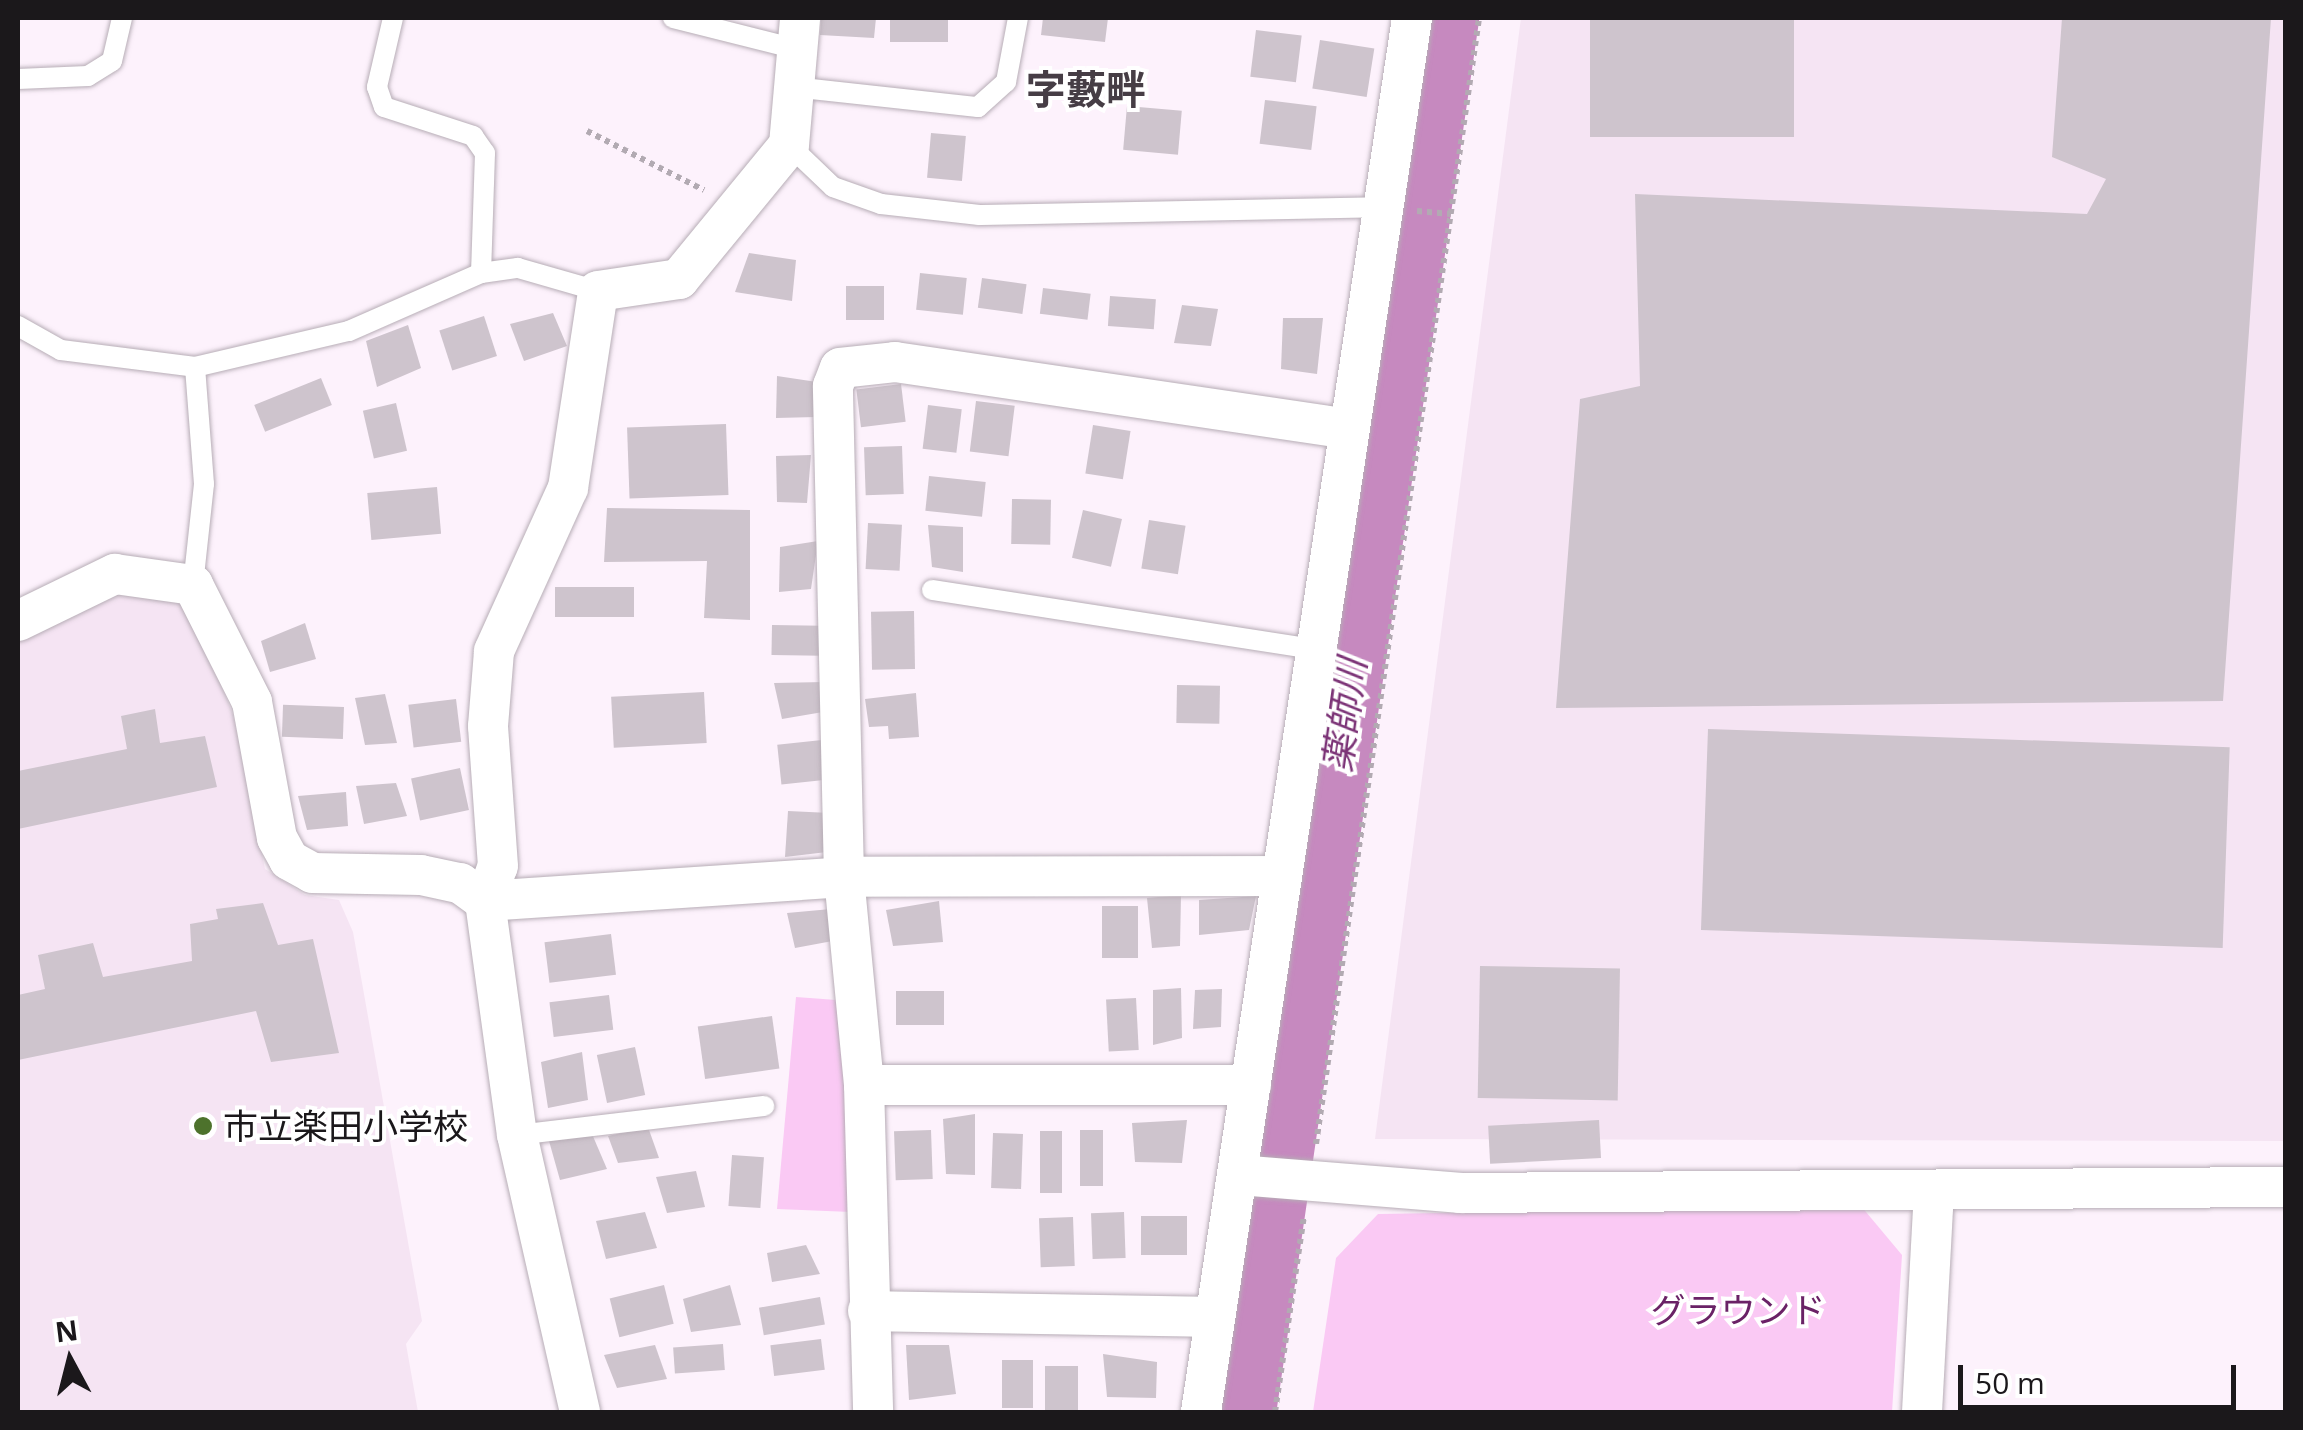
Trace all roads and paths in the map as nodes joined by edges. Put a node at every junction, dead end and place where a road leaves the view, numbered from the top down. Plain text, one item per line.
1 (122, 18) edge
2 (393, 18) edge
3 (672, 18) edge
4 (1018, 18) edge
5 (1412, 18) edge
6 (1479, 18) edge
7 (796, 51) edge
8 (18, 79) edge
9 (587, 131) dead end
10 (789, 145) junction
11 (739, 201) junction
12 (1381, 207) junction
13 (481, 274) junction
14 (598, 290) junction
15 (18, 326) edge
16 (195, 367) junction
17 (1346, 429) junction
18 (193, 584) junction
19 (932, 590) dead end
20 (18, 621) edge
21 (1315, 649) junction
22 (1278, 876) junction
23 (844, 877) junction
24 (485, 901) junction
25 (864, 1085) junction
26 (1251, 1086) junction
27 (764, 1106) dead end
28 (517, 1135) junction
29 (1247, 1177) junction
30 (1309, 1186) junction
31 (2286, 1187) edge
32 (1934, 1190) junction
33 (868, 1310) junction
34 (1214, 1317) junction
35 (580, 1412) edge
36 (874, 1412) edge
37 (1201, 1412) edge
38 (1275, 1412) edge
39 (1922, 1412) edge

1 - 8 lane
2 - 13 lane
3 - 7 lane
4 - 7 lane
5 - 12 street
6 - 30 path
7 - 10 street
9 - 11 path
10 - 11 street
10 - 12 lane
11 - 14 street
12 - 17 street
13 - 14 lane
13 - 16 lane
14 - 24 street
15 - 16 lane
16 - 18 lane
17 - 21 street
17 - 23 street
18 - 20 street
18 - 24 street
19 - 21 lane
21 - 22 street
22 - 23 street
22 - 26 street
23 - 24 street
23 - 25 street
24 - 28 street
25 - 26 street
25 - 33 street
26 - 29 street
27 - 28 lane
28 - 35 street
29 - 30 street
29 - 34 street
30 - 32 street
30 - 38 path
31 - 32 street
32 - 39 street
33 - 34 street
33 - 36 street
34 - 37 street

